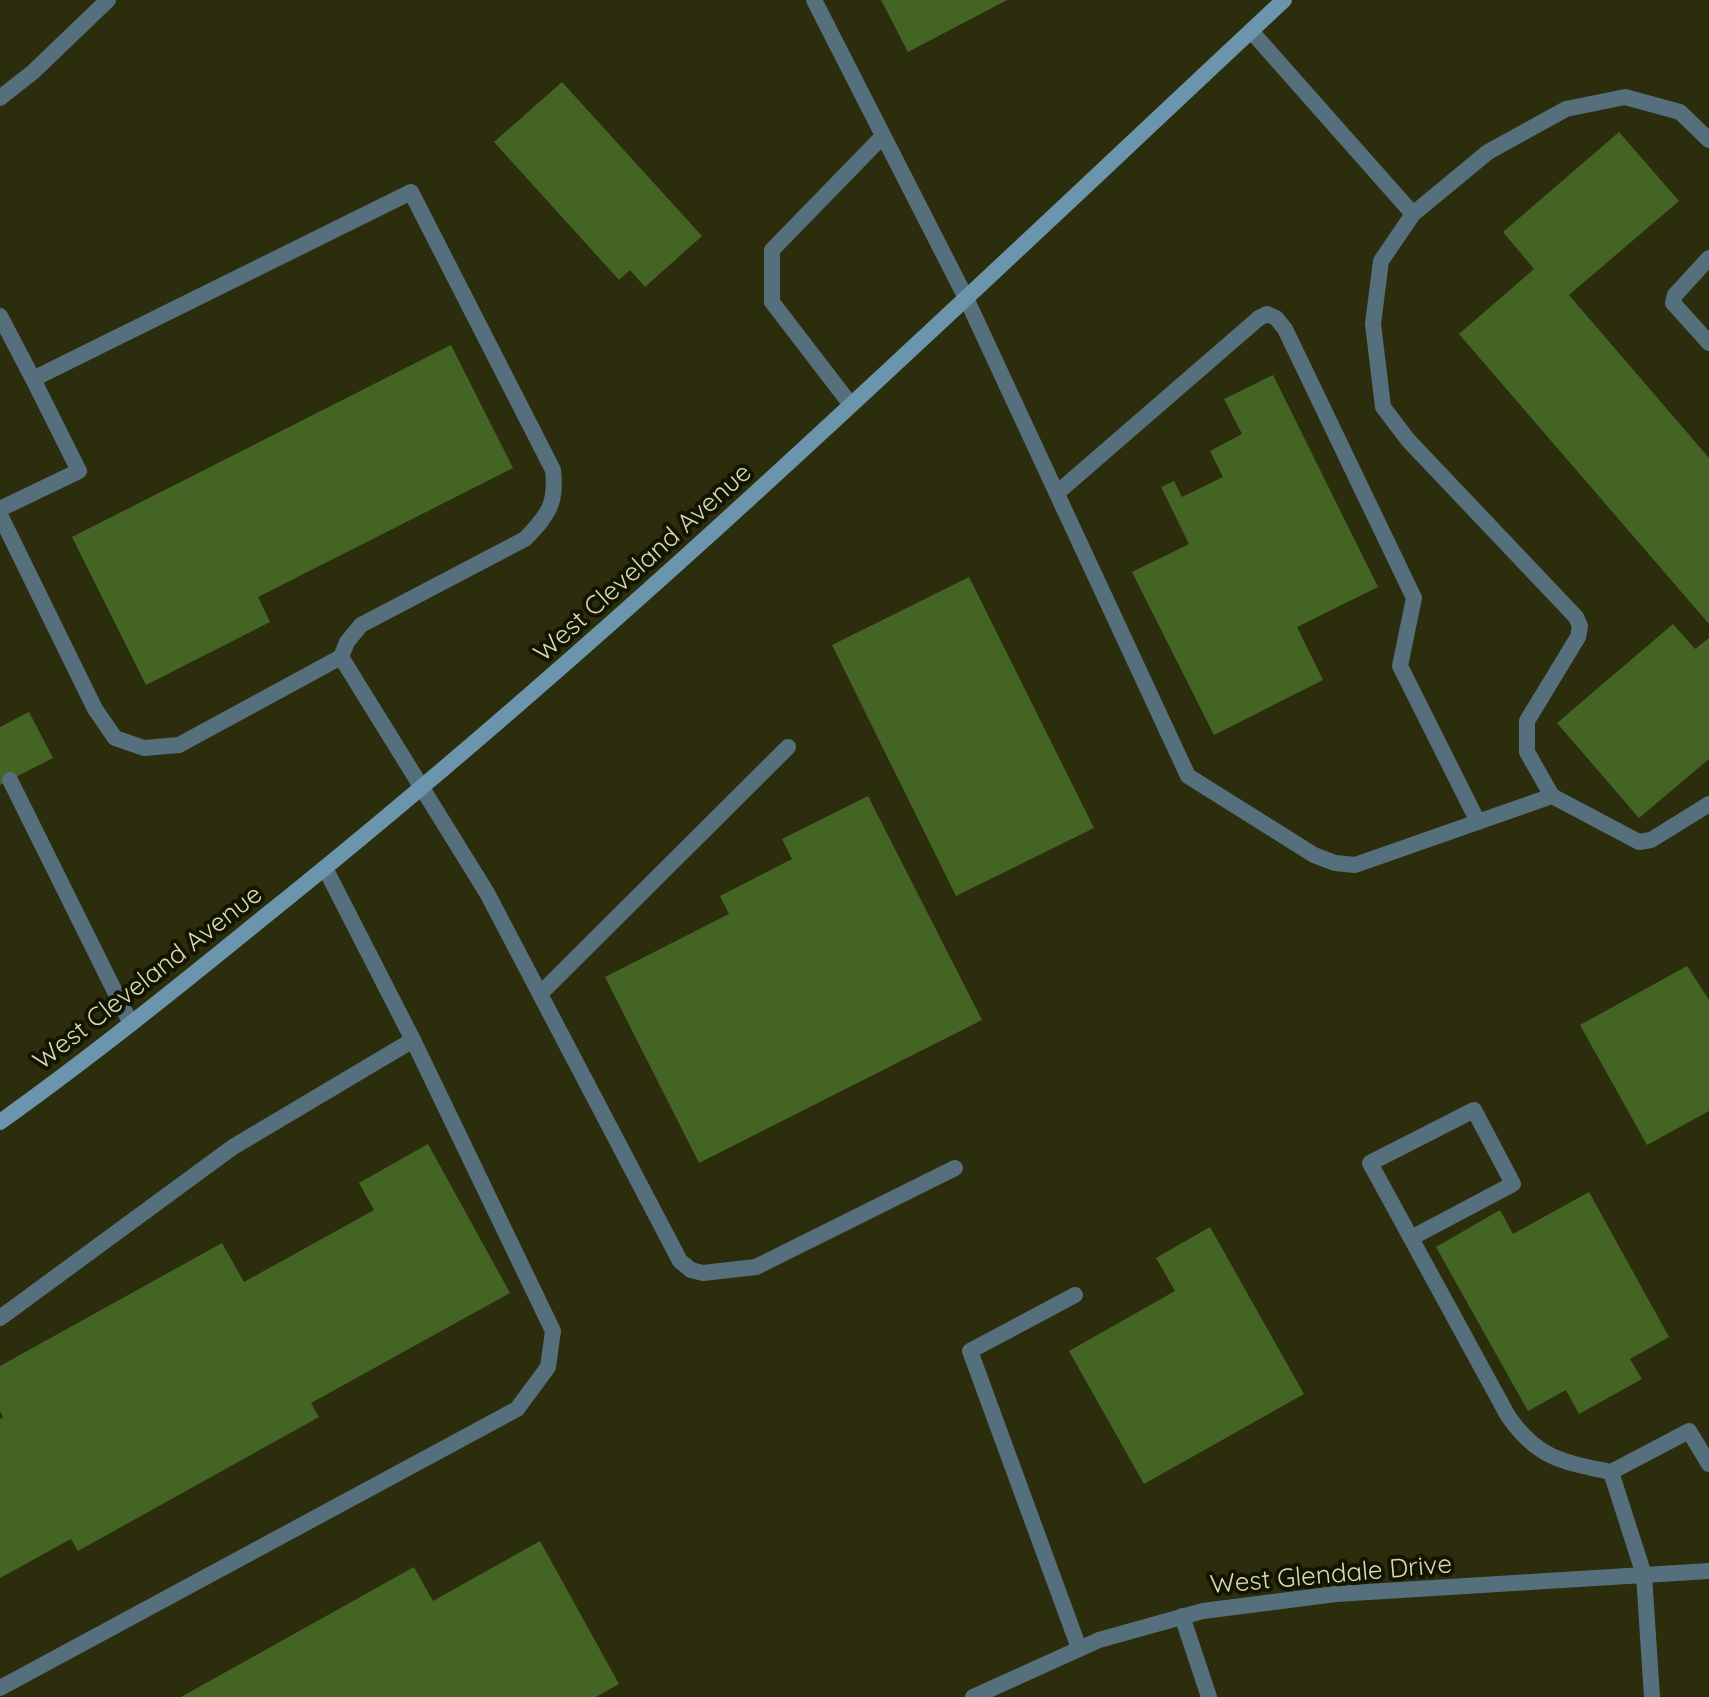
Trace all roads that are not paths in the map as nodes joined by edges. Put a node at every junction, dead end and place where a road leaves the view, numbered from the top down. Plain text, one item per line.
1 (108, 0) edge
2 (814, 0) edge
3 (1284, 0) edge
4 (1251, 31) junction
5 (0, 98) edge
6 (883, 136) junction
7 (1709, 140) edge
8 (1413, 214) junction
9 (1709, 258) edge
10 (966, 298) junction
11 (0, 316) edge
12 (1709, 343) edge
13 (33, 379) junction
14 (851, 405) junction
15 (1057, 493) junction
16 (0, 512) edge
17 (341, 657) junction
18 (788, 747) dead end
19 (10, 780) dead end
20 (423, 790) junction
21 (1552, 796) junction
22 (1709, 804) edge
23 (1478, 822) junction
24 (325, 868) junction
25 (540, 994) junction
26 (131, 1024) junction
27 (413, 1040) junction
28 (0, 1122) edge
29 (955, 1168) dead end
30 (1411, 1238) junction
31 (1075, 1295) dead end
32 (0, 1318) edge
33 (1709, 1464) edge
34 (1611, 1472) junction
35 (1709, 1571) edge
36 (1644, 1575) junction
37 (1182, 1616) junction
38 (1079, 1648) junction
39 (0, 1688) edge
40 (973, 1697) edge
41 (1209, 1697) edge
42 (1652, 1697) edge

1 - 5 street
2 - 6 street
3 - 4 main road, West Cleveland Avenue
4 - 8 street
4 - 10 main road, West Cleveland Avenue
6 - 10 street
6 - 14 street
7 - 8 street
8 - 21 street
9 - 12 street
10 - 14 main road, West Cleveland Avenue
10 - 15 street
11 - 13 street
13 - 16 street
13 - 17 street
14 - 20 main road, West Cleveland Avenue
15 - 23 street
15 - 23 street
16 - 17 street
17 - 20 street
18 - 25 street
19 - 26 street
20 - 24 main road, West Cleveland Avenue
20 - 25 street
21 - 22 street
21 - 23 street
24 - 26 main road, West Cleveland Avenue
24 - 27 street
25 - 29 street
26 - 28 main road, West Cleveland Avenue
27 - 32 street
27 - 39 street
30 - 30 street
30 - 34 street
31 - 38 street
33 - 34 street
34 - 36 street
35 - 36 street, West Glendale Drive
36 - 37 street, West Glendale Drive
36 - 42 street
37 - 38 street, West Glendale Drive
37 - 41 street
38 - 40 street, West Glendale Drive

